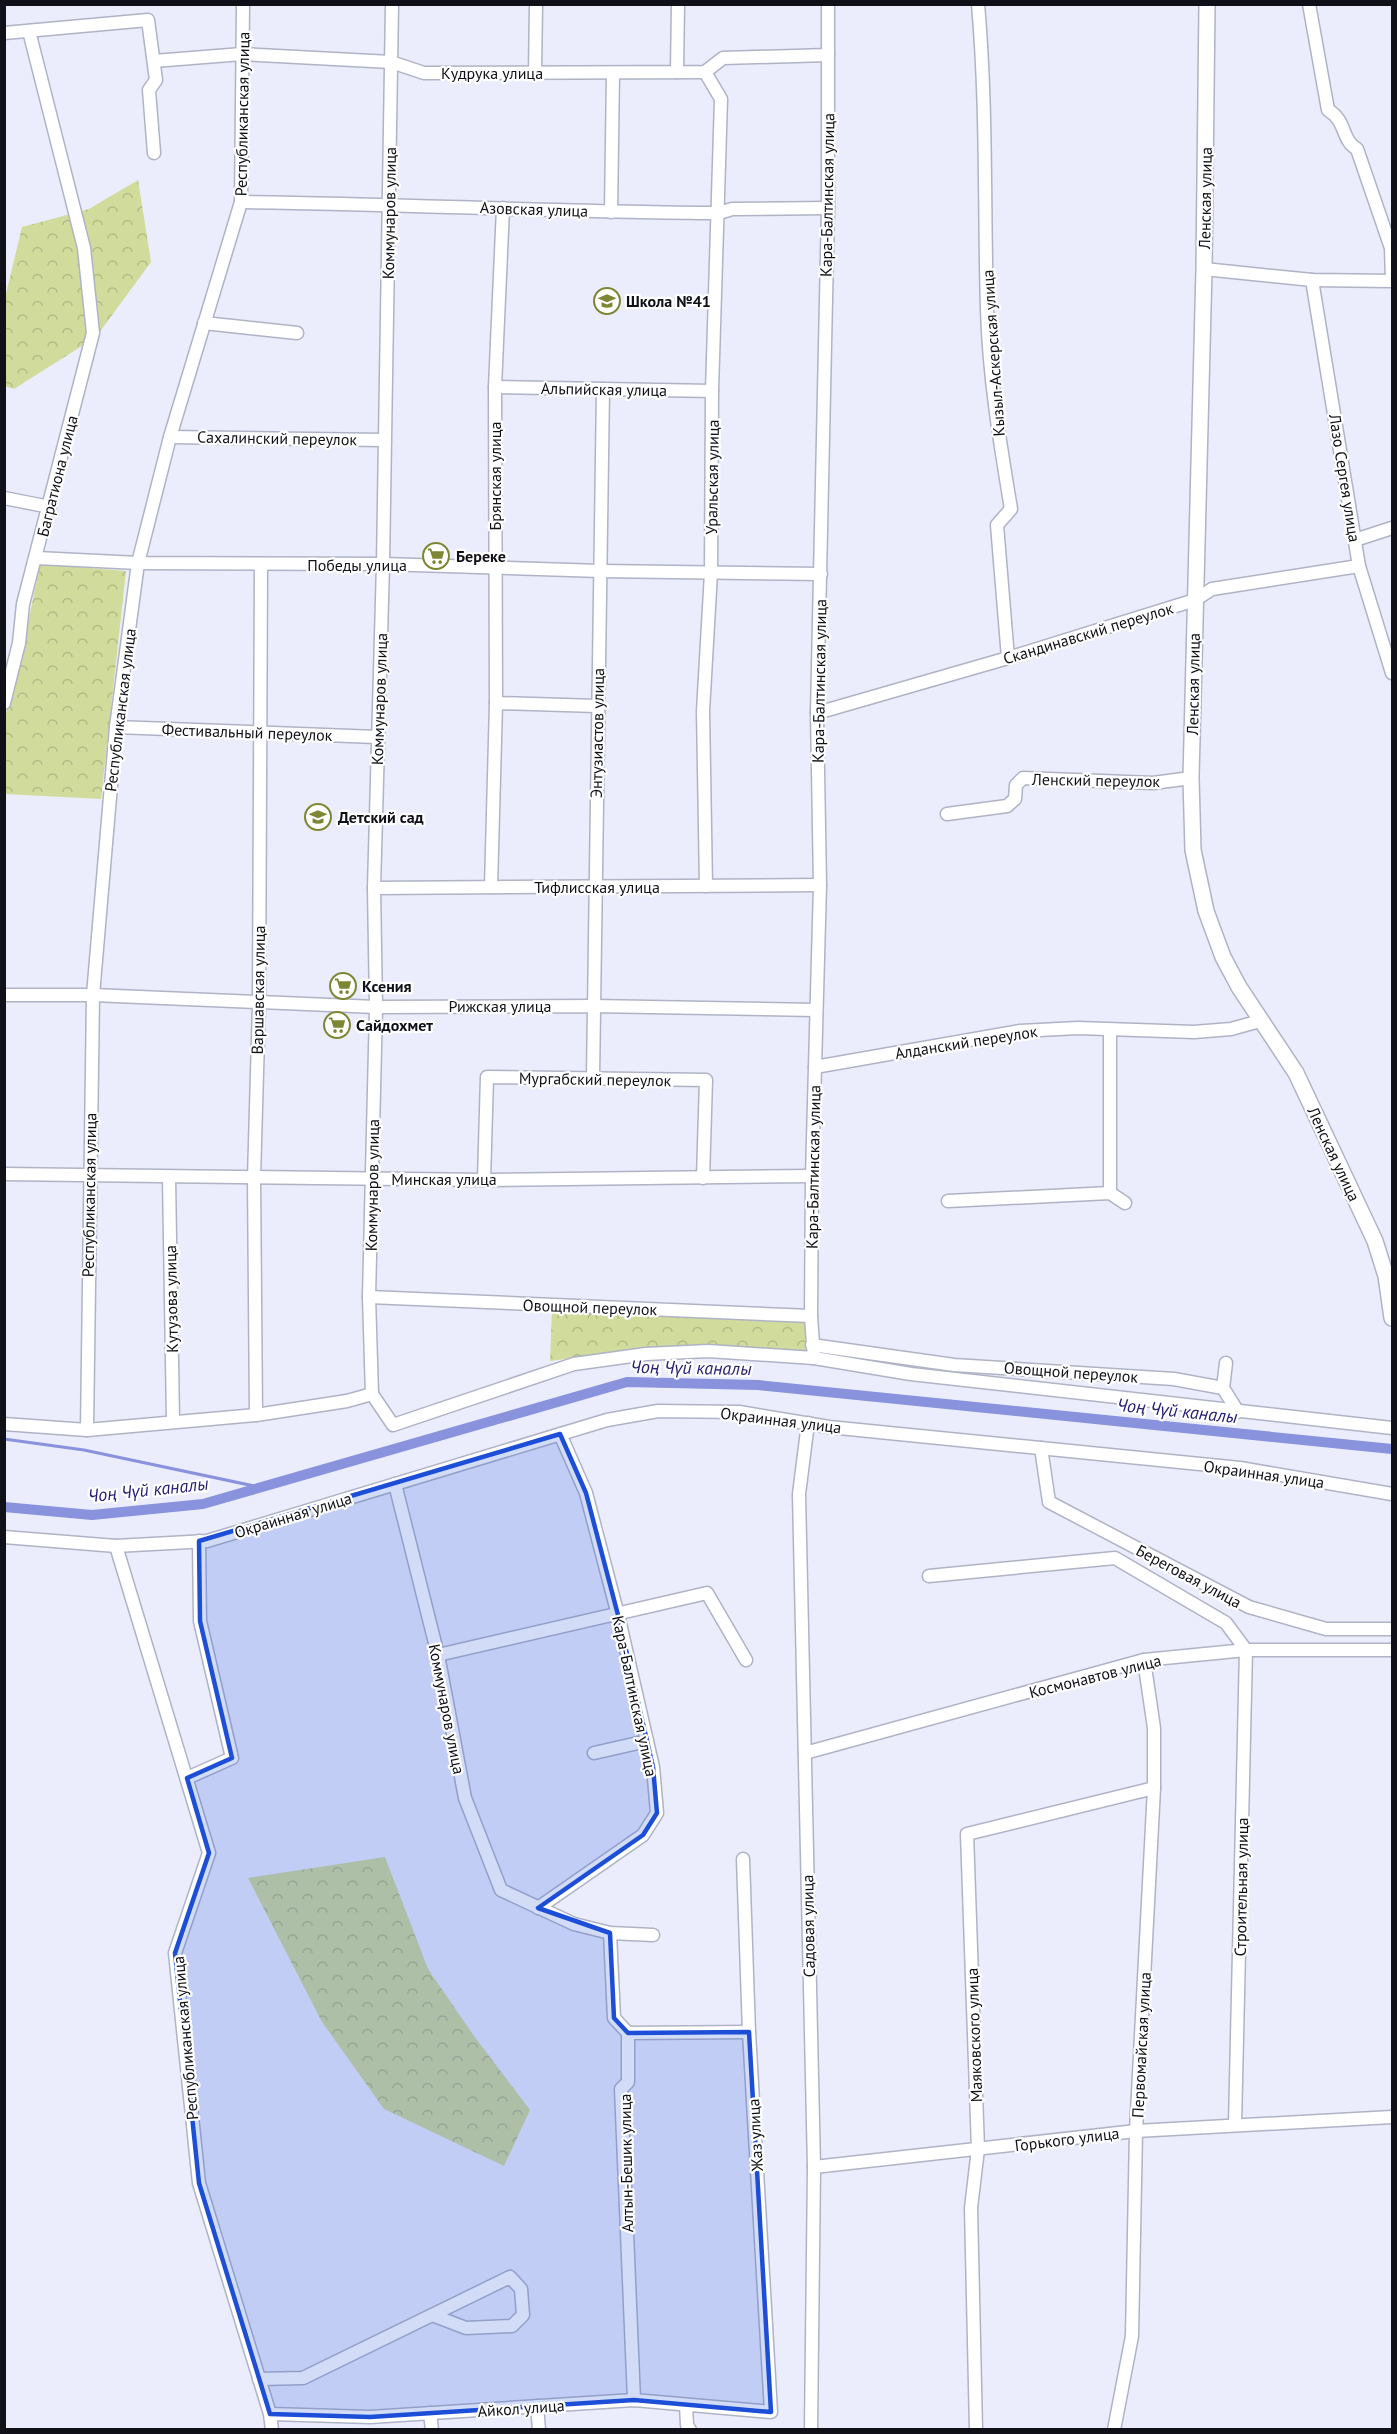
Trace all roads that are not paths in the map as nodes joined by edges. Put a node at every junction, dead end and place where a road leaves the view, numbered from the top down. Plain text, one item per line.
1 (243, 4) edge
2 (392, 4) edge
3 (536, 4) edge
4 (678, 4) edge
5 (828, 4) edge
6 (978, 4) edge
7 (1207, 4) edge
8 (1308, 4) edge
9 (29, 31) junction
10 (4, 33) edge
11 (242, 54) junction
12 (828, 55) junction
13 (154, 61) junction
14 (391, 62) junction
15 (677, 72) junction
16 (705, 72) junction
17 (535, 73) junction
18 (613, 73) junction
19 (154, 153) dead end
20 (241, 202) junction
21 (390, 204) junction
22 (504, 208) junction
23 (828, 208) junction
24 (611, 212) junction
25 (718, 213) junction
26 (1392, 248) edge
27 (1204, 269) junction
28 (1312, 280) junction
29 (204, 323) junction
30 (297, 333) dead end
31 (495, 387) junction
32 (603, 389) junction
33 (712, 391) junction
34 (170, 437) junction
35 (384, 440) junction
36 (4, 498) edge
37 (50, 507) junction
38 (1392, 528) edge
39 (1355, 540) junction
40 (37, 558) junction
41 (138, 563) junction
42 (383, 564) junction
43 (261, 565) junction
44 (1359, 566) junction
45 (496, 568) junction
46 (600, 571) junction
47 (711, 573) junction
48 (821, 574) junction
49 (1195, 600) junction
50 (1008, 658) junction
51 (1392, 673) edge
52 (4, 703) edge
53 (496, 703) junction
54 (597, 706) junction
55 (817, 713) junction
56 (116, 727) junction
57 (261, 733) junction
58 (377, 736) junction
59 (1191, 778) junction
60 (947, 814) dead end
61 (820, 885) junction
62 (706, 886) junction
63 (491, 887) junction
64 (594, 887) junction
65 (374, 888) junction
66 (4, 995) edge
67 (93, 995) junction
68 (259, 1003) junction
69 (593, 1006) junction
70 (376, 1007) junction
71 (816, 1010) junction
72 (1260, 1021) junction
73 (1110, 1029) junction
74 (816, 1067) junction
75 (593, 1078) junction
76 (4, 1174) edge
77 (89, 1175) junction
78 (812, 1176) junction
79 (169, 1177) junction
80 (254, 1178) junction
81 (703, 1178) junction
82 (372, 1179) junction
83 (484, 1180) junction
84 (1110, 1193) junction
85 (948, 1201) dead end
86 (1125, 1203) dead end
87 (369, 1297) junction
88 (811, 1316) junction
89 (1392, 1318) edge
90 (813, 1351) junction
91 (1226, 1363) dead end
92 (1223, 1388) junction
93 (372, 1394) junction
94 (1238, 1412) junction
95 (256, 1415) junction
96 (173, 1421) junction
97 (808, 1423) junction
98 (4, 1424) edge
99 (1392, 1428) edge
100 (87, 1430) junction
101 (560, 1434) junction
102 (1041, 1448) junction
103 (395, 1484) junction
104 (1392, 1494) edge
105 (4, 1537) edge
106 (199, 1541) junction
107 (116, 1546) junction
108 (929, 1576) dead end
109 (618, 1614) junction
110 (1392, 1629) edge
111 (1246, 1650) junction
112 (1392, 1650) edge
113 (438, 1655) junction
114 (746, 1660) dead end
115 (1144, 1660) junction
116 (647, 1741) junction
117 (594, 1753) dead end
118 (805, 1753) junction
119 (187, 1778) junction
120 (1154, 1788) junction
121 (743, 1859) dead end
122 (538, 1908) junction
123 (610, 1934) junction
124 (653, 1935) dead end
125 (749, 2032) junction
126 (628, 2033) junction
127 (1392, 2117) edge
128 (1235, 2124) junction
129 (1136, 2131) junction
130 (978, 2149) junction
131 (814, 2167) junction
132 (432, 2315) junction
133 (259, 2379) junction
134 (634, 2400) junction
135 (686, 2405) junction
136 (537, 2406) junction
137 (771, 2412) joint
138 (430, 2413) junction
139 (270, 2414) junction
140 (272, 2430) edge
141 (432, 2430) edge
142 (539, 2430) edge
143 (690, 2430) edge
144 (811, 2430) edge
145 (976, 2430) edge
146 (1114, 2430) edge

1 - 11 street, Республиканская улица
2 - 14 street, Коммунаров улица
3 - 17 street
4 - 15 street
5 - 12 street, Кара-Балтинская улица
6 - 50 street, Кызыл-Аскерская улица
7 - 27 main road, Ленская улица
8 - 26 street
9 - 10 street
9 - 13 street
9 - 37 street, Багратиона улица
11 - 13 street, Кудрука улица
11 - 14 street, Кудрука улица
11 - 20 street, Республиканская улица
12 - 16 street, Кудрука улица
12 - 23 street, Кара-Балтинская улица
13 - 19 street
14 - 17 street, Кудрука улица
14 - 21 street, Коммунаров улица
15 - 16 street, Кудрука улица
15 - 18 street, Кудрука улица
16 - 25 street, Уральская улица
17 - 18 street, Кудрука улица
18 - 24 street
20 - 21 street, Азовская улица
20 - 29 street, Республиканская улица
21 - 22 street, Азовская улица
21 - 35 street, Коммунаров улица
22 - 24 street, Азовская улица
22 - 31 street, Брянская улица
23 - 25 street, Азовская улица
23 - 48 street, Кара-Балтинская улица
24 - 25 street, Азовская улица
25 - 33 street, Уральская улица
26 - 28 street
27 - 28 street
27 - 49 main road, Ленская улица
28 - 39 street, Лазо Сергея улица
29 - 30 street
29 - 34 street, Республиканская улица
31 - 32 street, Альпийская улица
31 - 45 street, Брянская улица
32 - 33 street, Альпийская улица
32 - 46 street, Энтузиастов улица
33 - 47 street, Уральская улица
34 - 35 street, Сахалинский переулок
34 - 41 street, Республиканская улица
35 - 42 street, Коммунаров улица
36 - 37 street
37 - 40 street, Багратиона улица
38 - 39 street
39 - 44 street, Лазо Сергея улица
40 - 41 street, Победы улица
40 - 52 street, Багратиона улица
41 - 43 street, Победы улица
41 - 56 street, Республиканская улица
42 - 43 street, Победы улица
42 - 45 street, Победы улица
42 - 58 street, Коммунаров улица
43 - 57 street, Варшавская улица
44 - 49 street, Скандинавский переулок
44 - 51 street, Лазо Сергея улица
45 - 46 street, Победы улица
45 - 53 street, Брянская улица
46 - 47 street, Победы улица
46 - 54 street, Энтузиастов улица
47 - 48 street, Победы улица
47 - 62 street, Уральская улица
48 - 55 street, Кара-Балтинская улица
49 - 50 street, Скандинавский переулок
49 - 59 main road, Ленская улица
50 - 55 street, Скандинавский переулок
53 - 54 street
53 - 63 street, Брянская улица
54 - 64 street, Энтузиастов улица
55 - 61 street, Кара-Балтинская улица
56 - 57 street, Фестивальный переулок
56 - 67 street, Республиканская улица
57 - 58 street, Фестивальный переулок
57 - 68 street, Варшавская улица
58 - 65 street, Коммунаров улица
59 - 60 street, Ленский переулок
59 - 72 main road, Ленская улица
61 - 62 street, Тифлисская улица
61 - 71 street, Кара-Балтинская улица
62 - 64 street, Тифлисская улица
63 - 64 street, Тифлисская улица
63 - 65 street, Тифлисская улица
64 - 69 street, Энтузиастов улица
65 - 70 street, Коммунаров улица
66 - 67 street, Рижская улица
67 - 68 street, Рижская улица
67 - 77 street, Республиканская улица
68 - 70 street, Рижская улица
68 - 80 street, Варшавская улица
69 - 70 street, Рижская улица
69 - 71 street, Рижская улица
69 - 75 street, Энтузиастов улица
70 - 82 street, Коммунаров улица
71 - 74 street, Кара-Балтинская улица
72 - 73 street, Алданский переулок
72 - 89 main road, Ленская улица
73 - 74 street, Алданский переулок
73 - 84 street
74 - 78 street, Кара-Балтинская улица
75 - 81 street, Мургабский переулок
75 - 83 street, Мургабский переулок
76 - 77 street, Минская улица
77 - 79 street, Минская улица
77 - 100 street, Республиканская улица
78 - 81 street, Минская улица
78 - 88 street, Кара-Балтинская улица
79 - 80 street, Минская улица
79 - 96 street, Кутузова улица
80 - 82 street, Минская улица
80 - 95 street, Варшавская улица
81 - 83 street, Минская улица
82 - 83 street, Минская улица
82 - 87 street, Коммунаров улица
84 - 85 street
84 - 86 street
87 - 88 street, Овощной переулок
87 - 93 street, Коммунаров улица
88 - 90 street, Кара-Балтинская улица
90 - 92 street, Овощной переулок
90 - 93 street
90 - 94 street
91 - 92 street
92 - 94 street
93 - 95 street
94 - 99 street
95 - 96 street
96 - 100 street
97 - 101 street, Окраинная улица
97 - 102 street, Окраинная улица
97 - 118 street, Садовая улица
98 - 100 street
101 - 103 street, Окраинная улица
101 - 109 street, Кара-Балтинская улица
102 - 104 street, Окраинная улица
102 - 110 street, Береговая улица
103 - 106 street, Окраинная улица
103 - 113 street, Коммунаров улица
105 - 107 street, Окраинная улица
106 - 107 street, Окраинная улица
106 - 119 street
107 - 119 street, Республиканская улица
108 - 111 street, Береговая улица
109 - 113 street
109 - 114 street
109 - 116 street, Кара-Балтинская улица
111 - 112 street, Космонавтов улица
111 - 115 street, Космонавтов улица
111 - 128 street, Строительная улица
113 - 122 street, Коммунаров улица
115 - 118 street, Космонавтов улица
115 - 120 street, Первомайская улица
116 - 117 street
116 - 122 street, Кара-Балтинская улица
118 - 131 street, Садовая улица
119 - 133 street, Республиканская улица
120 - 129 street, Первомайская улица
120 - 130 street, Маяковского улица
121 - 125 street, Жаз улица
122 - 123 street
123 - 124 street
123 - 126 street
125 - 126 street
125 - 137 street, Жаз улица
126 - 134 street, Алтын-Бешик улица
127 - 128 street, Горького улица
128 - 129 street, Горького улица
129 - 130 street, Горького улица
129 - 146 street, Первомайская улица
130 - 131 street, Горького улица
130 - 145 street, Маяковского улица
131 - 144 street, Садовая улица
132 - 132 street
132 - 133 street
133 - 139 street, Республиканская улица
134 - 135 street, Айкол улица
134 - 136 street, Айкол улица
135 - 137 street, Айкол улица
135 - 143 street
136 - 138 street, Айкол улица
136 - 142 street
138 - 139 street, Айкол улица
138 - 141 street
139 - 140 street, Республиканская улица

